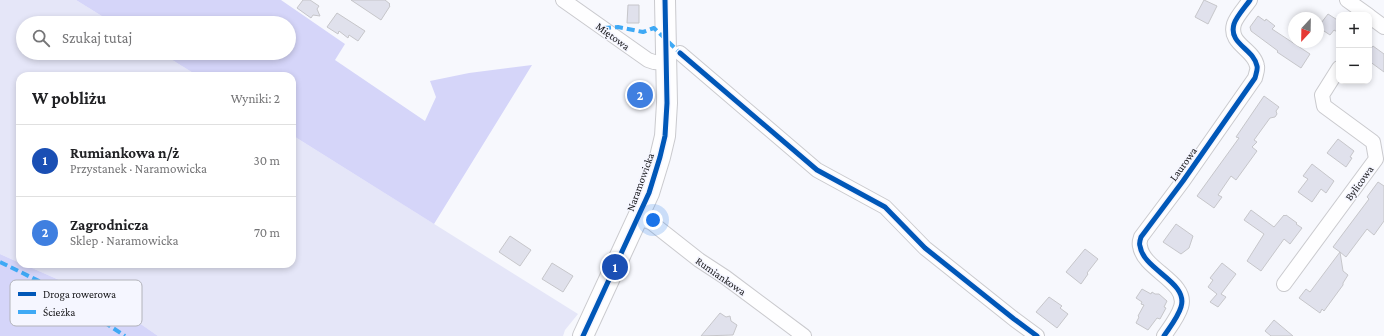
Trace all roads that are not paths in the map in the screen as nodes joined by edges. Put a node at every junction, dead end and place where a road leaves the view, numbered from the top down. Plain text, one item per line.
1 (563, 0) edge
2 (665, 0) edge
3 (1250, 0) edge
4 (1347, 0) edge
5 (1363, 12) edge
6 (1372, 19) edge
7 (1384, 27) edge
8 (673, 58) junction
9 (1336, 73) edge
10 (638, 217) junction
11 (1284, 284) dead end
12 (583, 336) edge
13 (804, 336) edge
14 (1037, 336) edge
15 (1164, 336) edge

1 - 8 street, Miętowa
2 - 8 street, Naramowicka
3 - 15 street, Laurowa
4 - 5 street
6 - 7 street
8 - 10 street, Naramowicka
8 - 14 street
9 - 11 street, Bylicowa
10 - 12 street, Naramowicka
10 - 13 street, Rumiankowa

